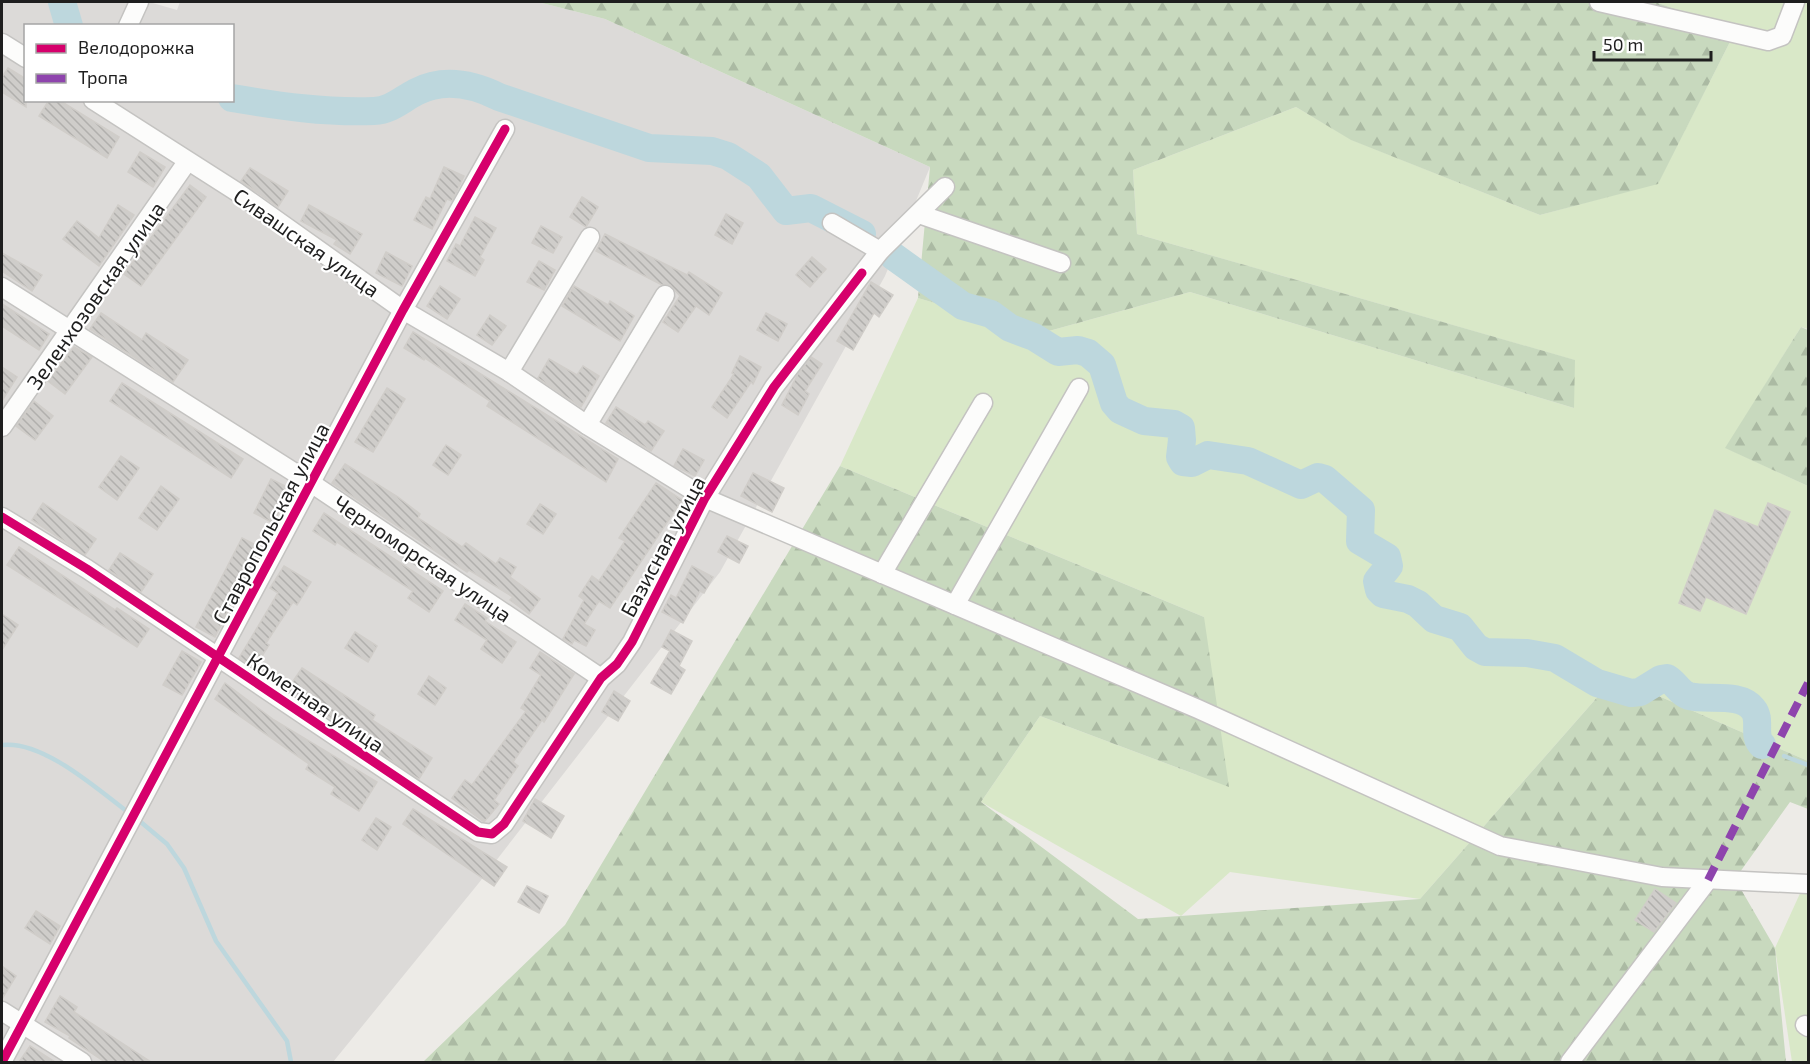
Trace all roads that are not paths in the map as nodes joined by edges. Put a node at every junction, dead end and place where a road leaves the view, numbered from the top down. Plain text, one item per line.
1 (139, 2) edge
2 (1599, 2) edge
3 (1795, 2) edge
4 (129, 24) edge
5 (2, 43) edge
6 (24, 57) edge
7 (96, 102) edge
8 (504, 129) dead end
9 (187, 162) junction
10 (945, 188) dead end
11 (919, 214) junction
12 (832, 224) dead end
13 (590, 237) dead end
14 (880, 251) junction
15 (1061, 263) dead end
16 (2, 287) edge
17 (664, 296) dead end
18 (403, 310) junction
19 (70, 331) junction
20 (509, 372) junction
21 (1079, 388) dead end
22 (983, 403) dead end
23 (587, 425) junction
24 (2, 427) edge
25 (310, 483) junction
26 (705, 498) junction
27 (2, 517) edge
28 (882, 574) junction
29 (955, 605) junction
30 (219, 659) junction
31 (601, 678) junction
32 (492, 834) joint
33 (1708, 880) junction
34 (1809, 884) edge
35 (2, 1011) edge
36 (21, 1024) junction
37 (2, 1062) edge
38 (82, 1062) edge
39 (1570, 1062) edge

1 - 4 street
2 - 3 street
5 - 6 street
7 - 9 street, Сивашская улица
8 - 18 street, Ставропольская улица
9 - 18 street, Сивашская улица
9 - 19 street, Зеленхозовская улица
10 - 11 street, Базисная улица
11 - 14 street, Базисная улица
11 - 15 street
12 - 14 street
13 - 20 street
14 - 26 street, Базисная улица
16 - 19 street, Черноморская улица
17 - 23 street
18 - 20 street, Сивашская улица
18 - 25 street, Ставропольская улица
19 - 24 street, Зеленхозовская улица
19 - 25 street, Черноморская улица
20 - 23 street, Сивашская улица
21 - 29 street
22 - 28 street
23 - 26 street, Сивашская улица
25 - 30 street, Ставропольская улица
25 - 31 street, Черноморская улица
26 - 28 street, Сивашская улица
26 - 31 street, Базисная улица
27 - 30 street, Кометная улица
28 - 29 street, Сивашская улица
29 - 33 street, Сивашская улица
30 - 32 street, Кометная улица
30 - 36 street, Ставропольская улица
31 - 32 street, Базисная улица
33 - 34 street, Сивашская улица
33 - 39 street
35 - 36 street
36 - 37 street, Ставропольская улица
36 - 38 street

